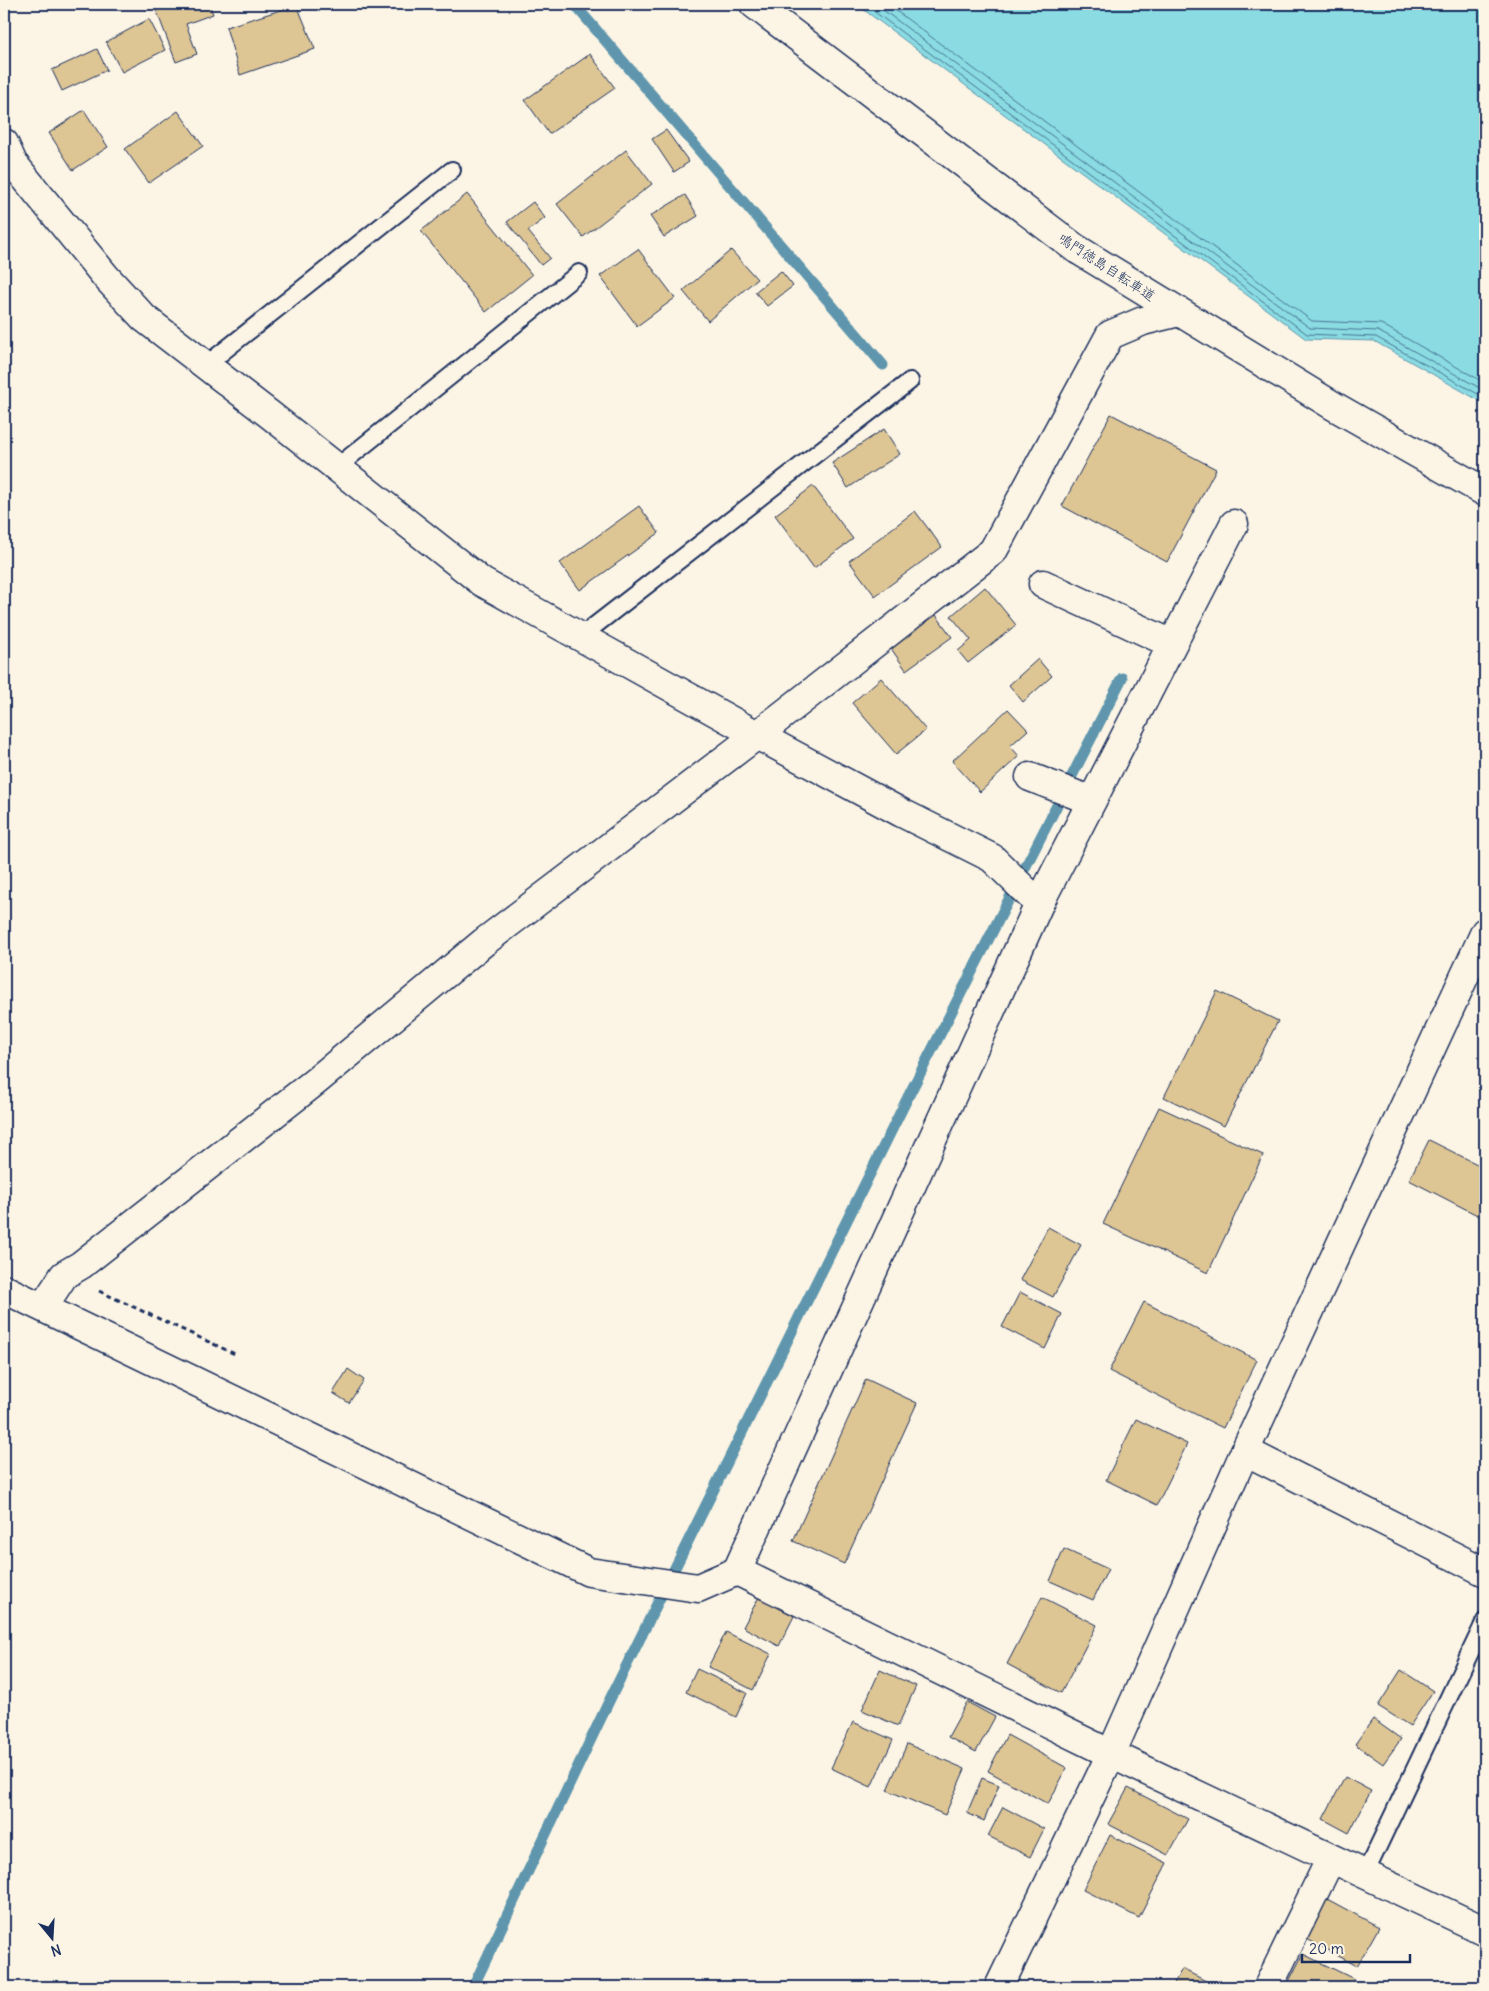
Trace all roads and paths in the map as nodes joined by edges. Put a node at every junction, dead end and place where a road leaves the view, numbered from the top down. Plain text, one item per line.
1 (754, 4) edge
2 (4, 143) edge
3 (452, 170) dead end
4 (579, 273) dead end
5 (1179, 312) junction
6 (206, 365) junction
7 (910, 380) dead end
8 (336, 467) junction
9 (1485, 492) edge
10 (1234, 524) dead end
11 (1043, 584) dead end
12 (580, 637) junction
13 (1172, 644) junction
14 (757, 735) junction
15 (1030, 778) dead end
16 (1092, 801) junction
17 (1039, 904) junction
18 (1485, 932) edge
19 (64, 1275) junction
20 (4, 1289) edge
21 (43, 1307) junction
22 (235, 1354) dead end
23 (1246, 1451) junction
24 (737, 1572) junction
25 (1485, 1572) edge
26 (1485, 1621) edge
27 (1111, 1754) junction
28 (1331, 1858) junction
29 (1364, 1874) junction
30 (1485, 1931) edge
31 (1000, 1987) edge
32 (1268, 1987) edge

1 - 5 street, 鳴門徳島自転車道
2 - 6 street
3 - 6 lane
4 - 8 lane
5 - 9 street, 鳴門徳島自転車道
5 - 14 street
6 - 8 street
7 - 12 lane
8 - 12 street
10 - 13 street
11 - 13 street
12 - 14 street
13 - 16 street
14 - 17 street
14 - 19 street
15 - 16 street
16 - 17 street
17 - 24 street
18 - 23 street
19 - 21 street
19 - 22 path
20 - 21 street
21 - 24 street
23 - 25 street
23 - 27 street
24 - 27 street
26 - 29 lane
27 - 28 street
27 - 31 street
28 - 29 street
28 - 32 street
29 - 30 street

